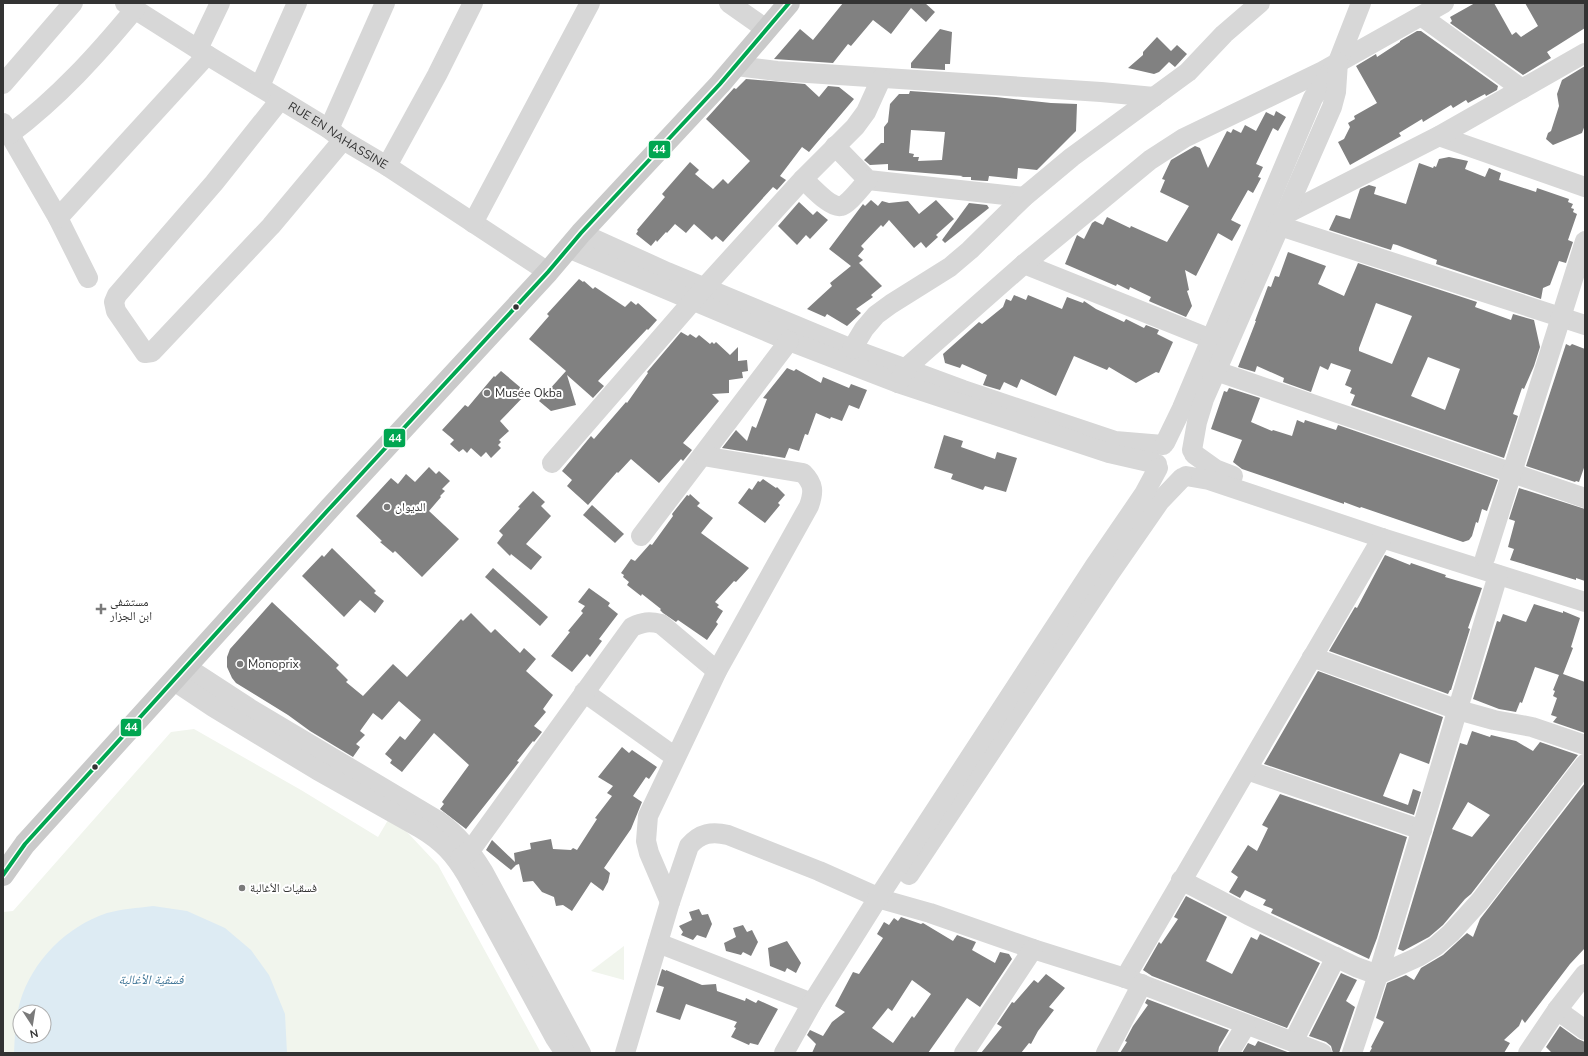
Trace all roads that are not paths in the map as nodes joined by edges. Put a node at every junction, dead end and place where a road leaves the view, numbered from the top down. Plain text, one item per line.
1 (73, 3) edge
2 (220, 3) edge
3 (297, 3) edge
4 (385, 3) edge
5 (472, 3) edge
6 (590, 3) edge
7 (729, 3) edge
8 (789, 3) edge
9 (1260, 3) edge
10 (1361, 3) edge
11 (1444, 3) edge
12 (130, 6) edge
13 (1421, 16) junction
14 (766, 29) junction
15 (203, 52) junction
16 (1585, 53) edge
17 (1338, 62) junction
18 (736, 66) junction
19 (881, 79) junction
20 (3, 84) edge
21 (260, 86) junction
22 (1522, 89) junction
23 (1154, 97) junction
24 (280, 100) junction
25 (6, 128) edge
26 (336, 134) junction
27 (1439, 136) junction
28 (836, 146) junction
29 (387, 166) junction
30 (803, 179) junction
31 (868, 180) junction
32 (1585, 187) edge
33 (1024, 197) junction
34 (58, 218) junction
35 (1282, 220) junction
36 (473, 223) junction
37 (574, 240) junction
38 (1585, 241) edge
39 (1024, 264) junction
40 (548, 272) junction
41 (88, 278) dead end
42 (699, 294) junction
43 (1560, 316) junction
44 (1585, 325) edge
45 (1211, 339) junction
46 (790, 341) junction
47 (852, 349) junction
48 (1216, 371) junction
49 (902, 376) junction
50 (1164, 444) junction
51 (1193, 452) junction
52 (703, 456) junction
53 (552, 463) dead end
54 (1158, 466) junction
55 (1511, 472) junction
56 (1184, 477) junction
57 (1585, 498) edge
58 (641, 536) dead end
59 (1382, 538) junction
60 (1485, 558) junction
61 (1498, 575) junction
62 (1585, 591) edge
63 (1585, 602) edge
64 (1312, 657) junction
65 (717, 671) junction
66 (180, 674) junction
67 (584, 692) junction
68 (1458, 710) junction
69 (1585, 745) edge
70 (675, 757) junction
71 (1585, 764) edge
72 (1247, 770) junction
73 (1422, 830) junction
74 (25, 844) junction
75 (464, 855) junction
76 (3, 856) edge
77 (3, 875) edge
78 (1181, 880) junction
79 (885, 900) junction
80 (670, 902) junction
81 (658, 942) junction
82 (1033, 949) junction
83 (1336, 957) junction
84 (1585, 974) edge
85 (1378, 975) junction
86 (1133, 981) junction
87 (812, 1003) junction
88 (1557, 1010) junction
89 (1246, 1025) junction
90 (1585, 1030) edge
91 (1293, 1042) junction
92 (566, 1053) edge
93 (581, 1053) edge
94 (625, 1053) edge
95 (784, 1053) edge
96 (798, 1053) edge
97 (964, 1053) edge
98 (1106, 1053) edge
99 (1230, 1053) edge
100 (1322, 1053) edge
101 (1352, 1053) edge
102 (1528, 1053) edge

1 - 20 street
2 - 15 street
3 - 21 street
4 - 26 street
5 - 29 street
6 - 36 street
7 - 14 street
8 - 14 main road
9 - 23 street
10 - 17 street
11 - 13 street
12 - 15 street, RUE EN NAHASSINE
12 - 25 street
13 - 17 street
13 - 22 street
14 - 18 main road
15 - 21 street, RUE EN NAHASSINE
15 - 34 street
16 - 22 street
17 - 35 street
17 - 39 street
17 - 45 street
18 - 19 street
18 - 37 main road
19 - 23 street
19 - 28 street
21 - 24 street, RUE EN NAHASSINE
22 - 27 street
23 - 33 street
24 - 26 street, RUE EN NAHASSINE
24 - 26 street
25 - 34 street
26 - 29 street, RUE EN NAHASSINE
27 - 32 street
27 - 35 street
28 - 30 street
28 - 31 street
29 - 36 street, RUE EN NAHASSINE
30 - 31 street
30 - 42 street
31 - 33 street
33 - 47 street
34 - 41 street
35 - 43 street
35 - 48 street
36 - 40 street, RUE EN NAHASSINE
37 - 40 main road
37 - 42 street
38 - 43 street
39 - 45 street
39 - 49 street
40 - 66 main road
42 - 46 street
42 - 47 street
42 - 53 street
43 - 44 street
43 - 55 street
45 - 50 street
46 - 49 street
46 - 52 street
47 - 49 street
48 - 51 street
48 - 55 street
49 - 50 street
49 - 54 street
50 - 51 street
50 - 54 street
51 - 56 street
51 - 60 street
52 - 58 street
52 - 65 street
54 - 56 street
54 - 79 street
55 - 57 street
55 - 60 street
56 - 59 street
56 - 79 street
59 - 61 street
59 - 64 street
60 - 62 street
61 - 63 street
61 - 68 street
64 - 68 street
64 - 72 street
65 - 67 street
65 - 70 street
66 - 74 main road
66 - 75 street
67 - 70 street
67 - 75 street
68 - 69 street
68 - 73 street
70 - 80 street
71 - 85 street
72 - 73 street
72 - 78 street
73 - 85 street
74 - 76 main road
74 - 77 main road
75 - 92 street
75 - 93 street
78 - 83 street
78 - 86 street
79 - 80 street
79 - 82 street
79 - 87 street
79 - 96 street
80 - 81 street
81 - 87 street
81 - 94 street
82 - 86 street
82 - 97 street
83 - 85 street
83 - 91 street
84 - 88 street
85 - 101 street
86 - 89 street
86 - 98 street
87 - 95 street
88 - 90 street
88 - 102 street
89 - 91 street
89 - 99 street
91 - 100 street

